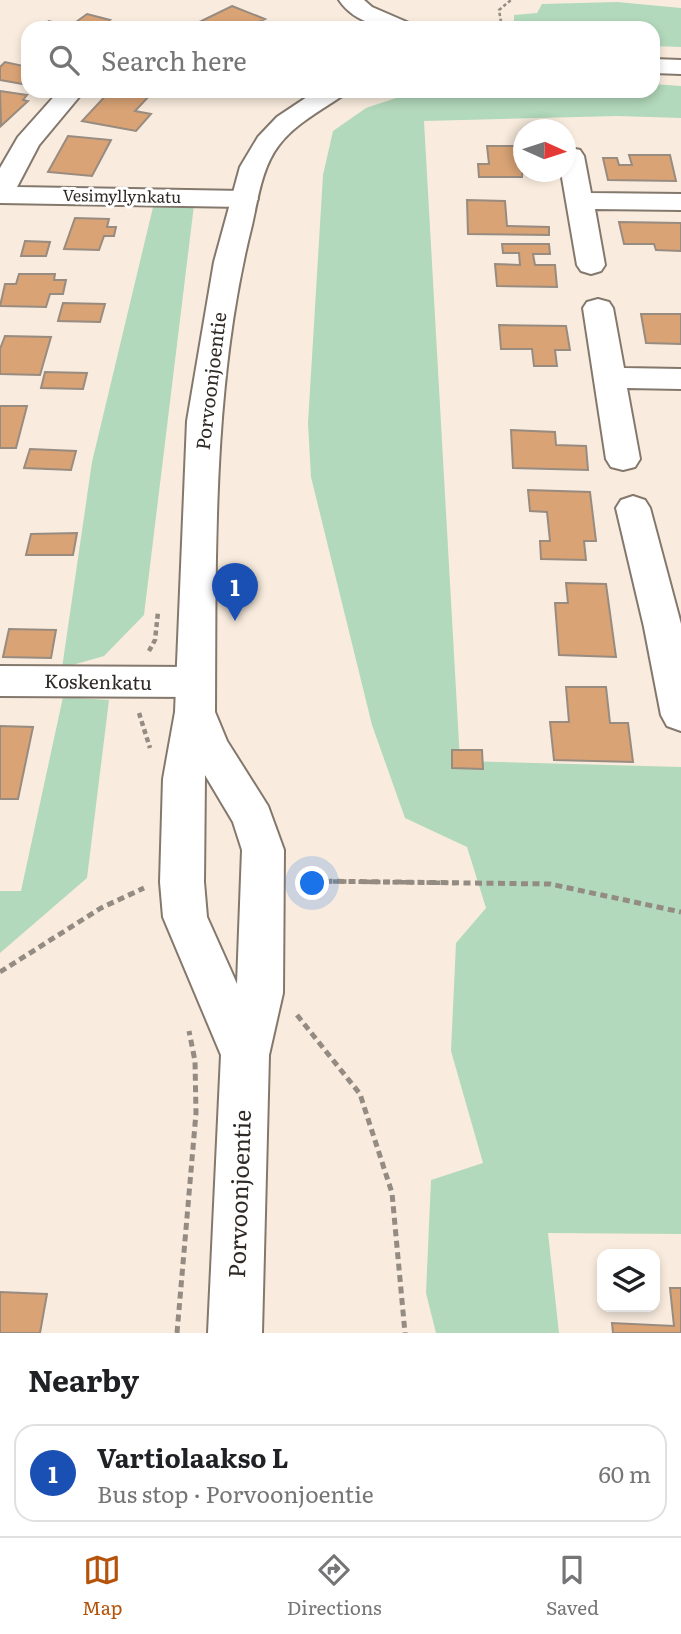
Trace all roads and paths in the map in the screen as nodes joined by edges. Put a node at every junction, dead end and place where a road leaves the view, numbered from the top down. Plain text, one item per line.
1 (511, 0) edge
2 (362, 13) edge
3 (383, 21) edge
4 (501, 21) edge
5 (660, 66) edge
6 (681, 67) edge
7 (66, 98) edge
8 (323, 98) edge
9 (576, 174) edge
10 (0, 194) edge
11 (244, 199) junction
12 (582, 201) junction
13 (681, 202) edge
14 (591, 265) dead end
15 (598, 308) dead end
16 (611, 378) junction
17 (681, 379) edge
18 (623, 459) dead end
19 (633, 508) dead end
20 (672, 627) edge
21 (0, 681) edge
22 (195, 697) junction
23 (681, 715) edge
24 (293, 881) dead end
25 (101, 908) dead end
26 (681, 912) edge
27 (0, 972) edge
28 (294, 1012) dead end
29 (245, 1055) junction
30 (234, 1333) edge
31 (405, 1333) edge

1 - 4 path
2 - 3 street
5 - 6 street
7 - 10 street
8 - 11 street, Porvoonjoentie
9 - 12 street
10 - 11 street, Vesimyllynkatu
11 - 22 street, Porvoonjoentie
12 - 13 street
12 - 14 street
15 - 16 street
16 - 17 street
16 - 18 street
19 - 20 street
20 - 23 street
21 - 22 street, Koskenkatu
22 - 29 street, Porvoonjoentie
22 - 29 street, Porvoonjoentie
24 - 26 path
25 - 27 path
28 - 31 path
29 - 30 street, Porvoonjoentie

